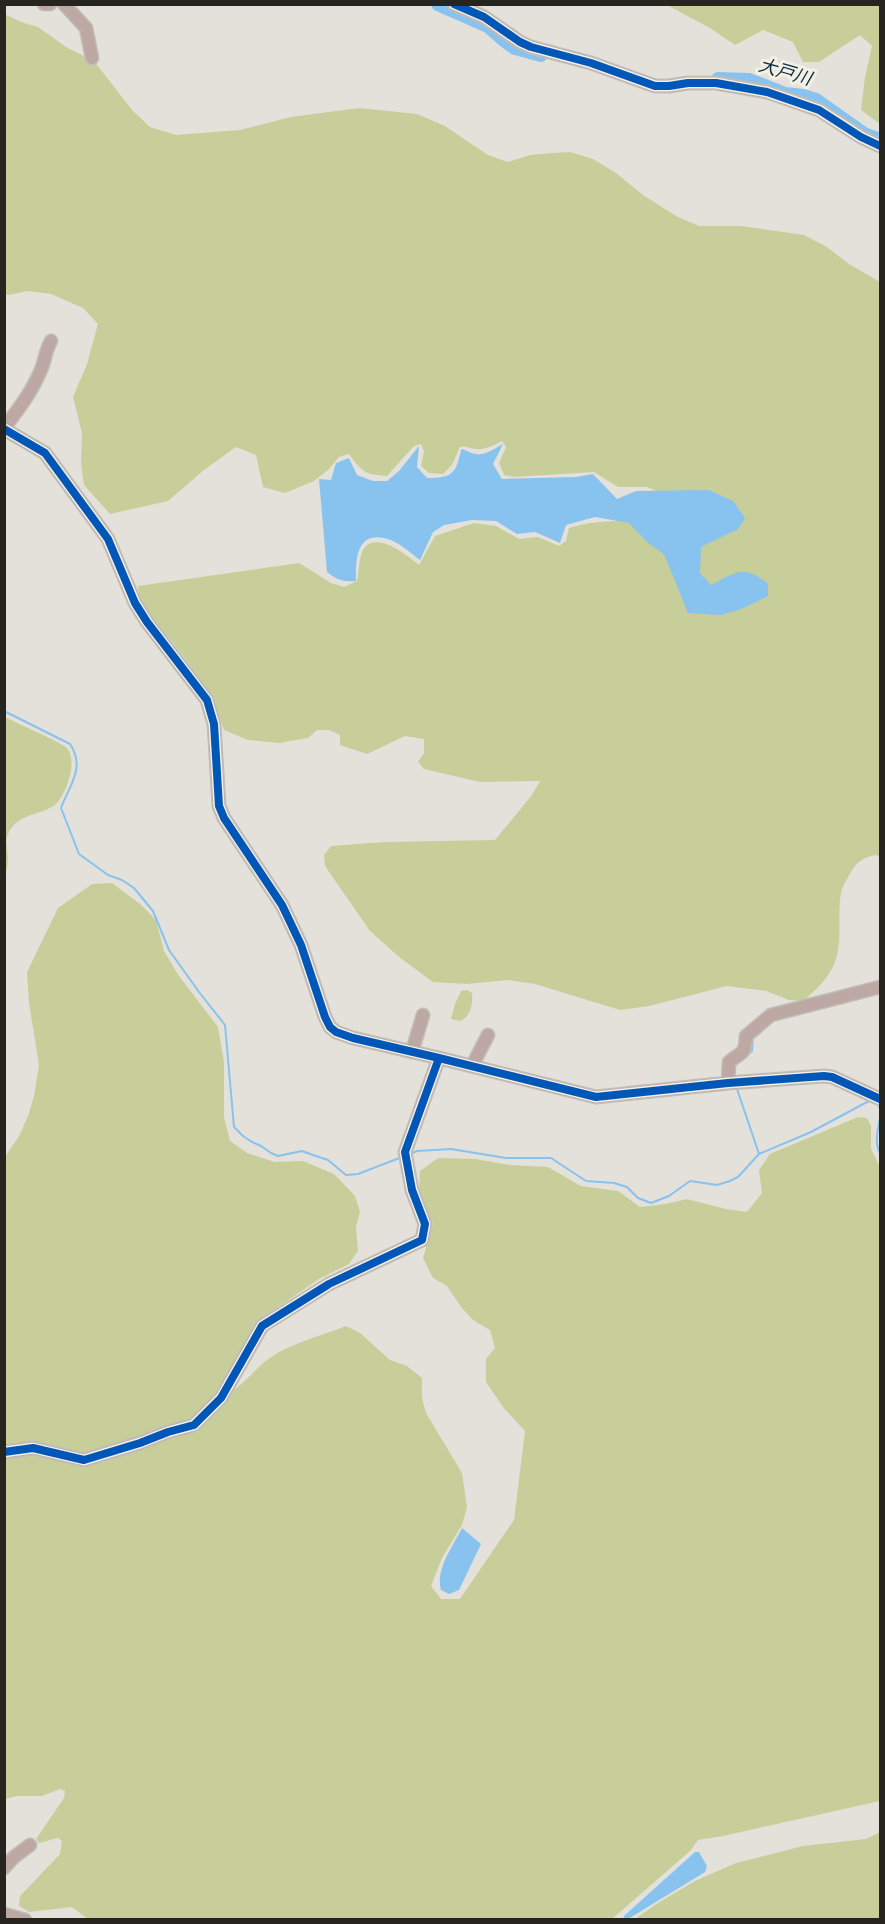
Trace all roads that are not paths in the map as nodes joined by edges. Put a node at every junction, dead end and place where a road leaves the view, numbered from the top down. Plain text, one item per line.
1 (44, 4) edge
2 (50, 4) edge
3 (64, 4) edge
4 (454, 4) edge
5 (92, 58) dead end
6 (880, 146) edge
7 (51, 341) dead end
8 (4, 429) edge
9 (880, 987) edge
10 (423, 1015) dead end
11 (488, 1035) dead end
12 (412, 1052) junction
13 (439, 1058) junction
14 (472, 1066) junction
15 (728, 1083) junction
16 (880, 1100) edge
17 (4, 1452) edge
18 (30, 1845) dead end
19 (4, 1868) edge
20 (4, 1914) edge
21 (25, 1920) edge

1 - 2 street
3 - 5 street
4 - 6 street
7 - 8 street
8 - 12 street
9 - 15 street
10 - 12 street
11 - 14 street
12 - 13 street
13 - 14 street
13 - 17 street
14 - 15 street
15 - 16 street
18 - 19 street
20 - 21 street

